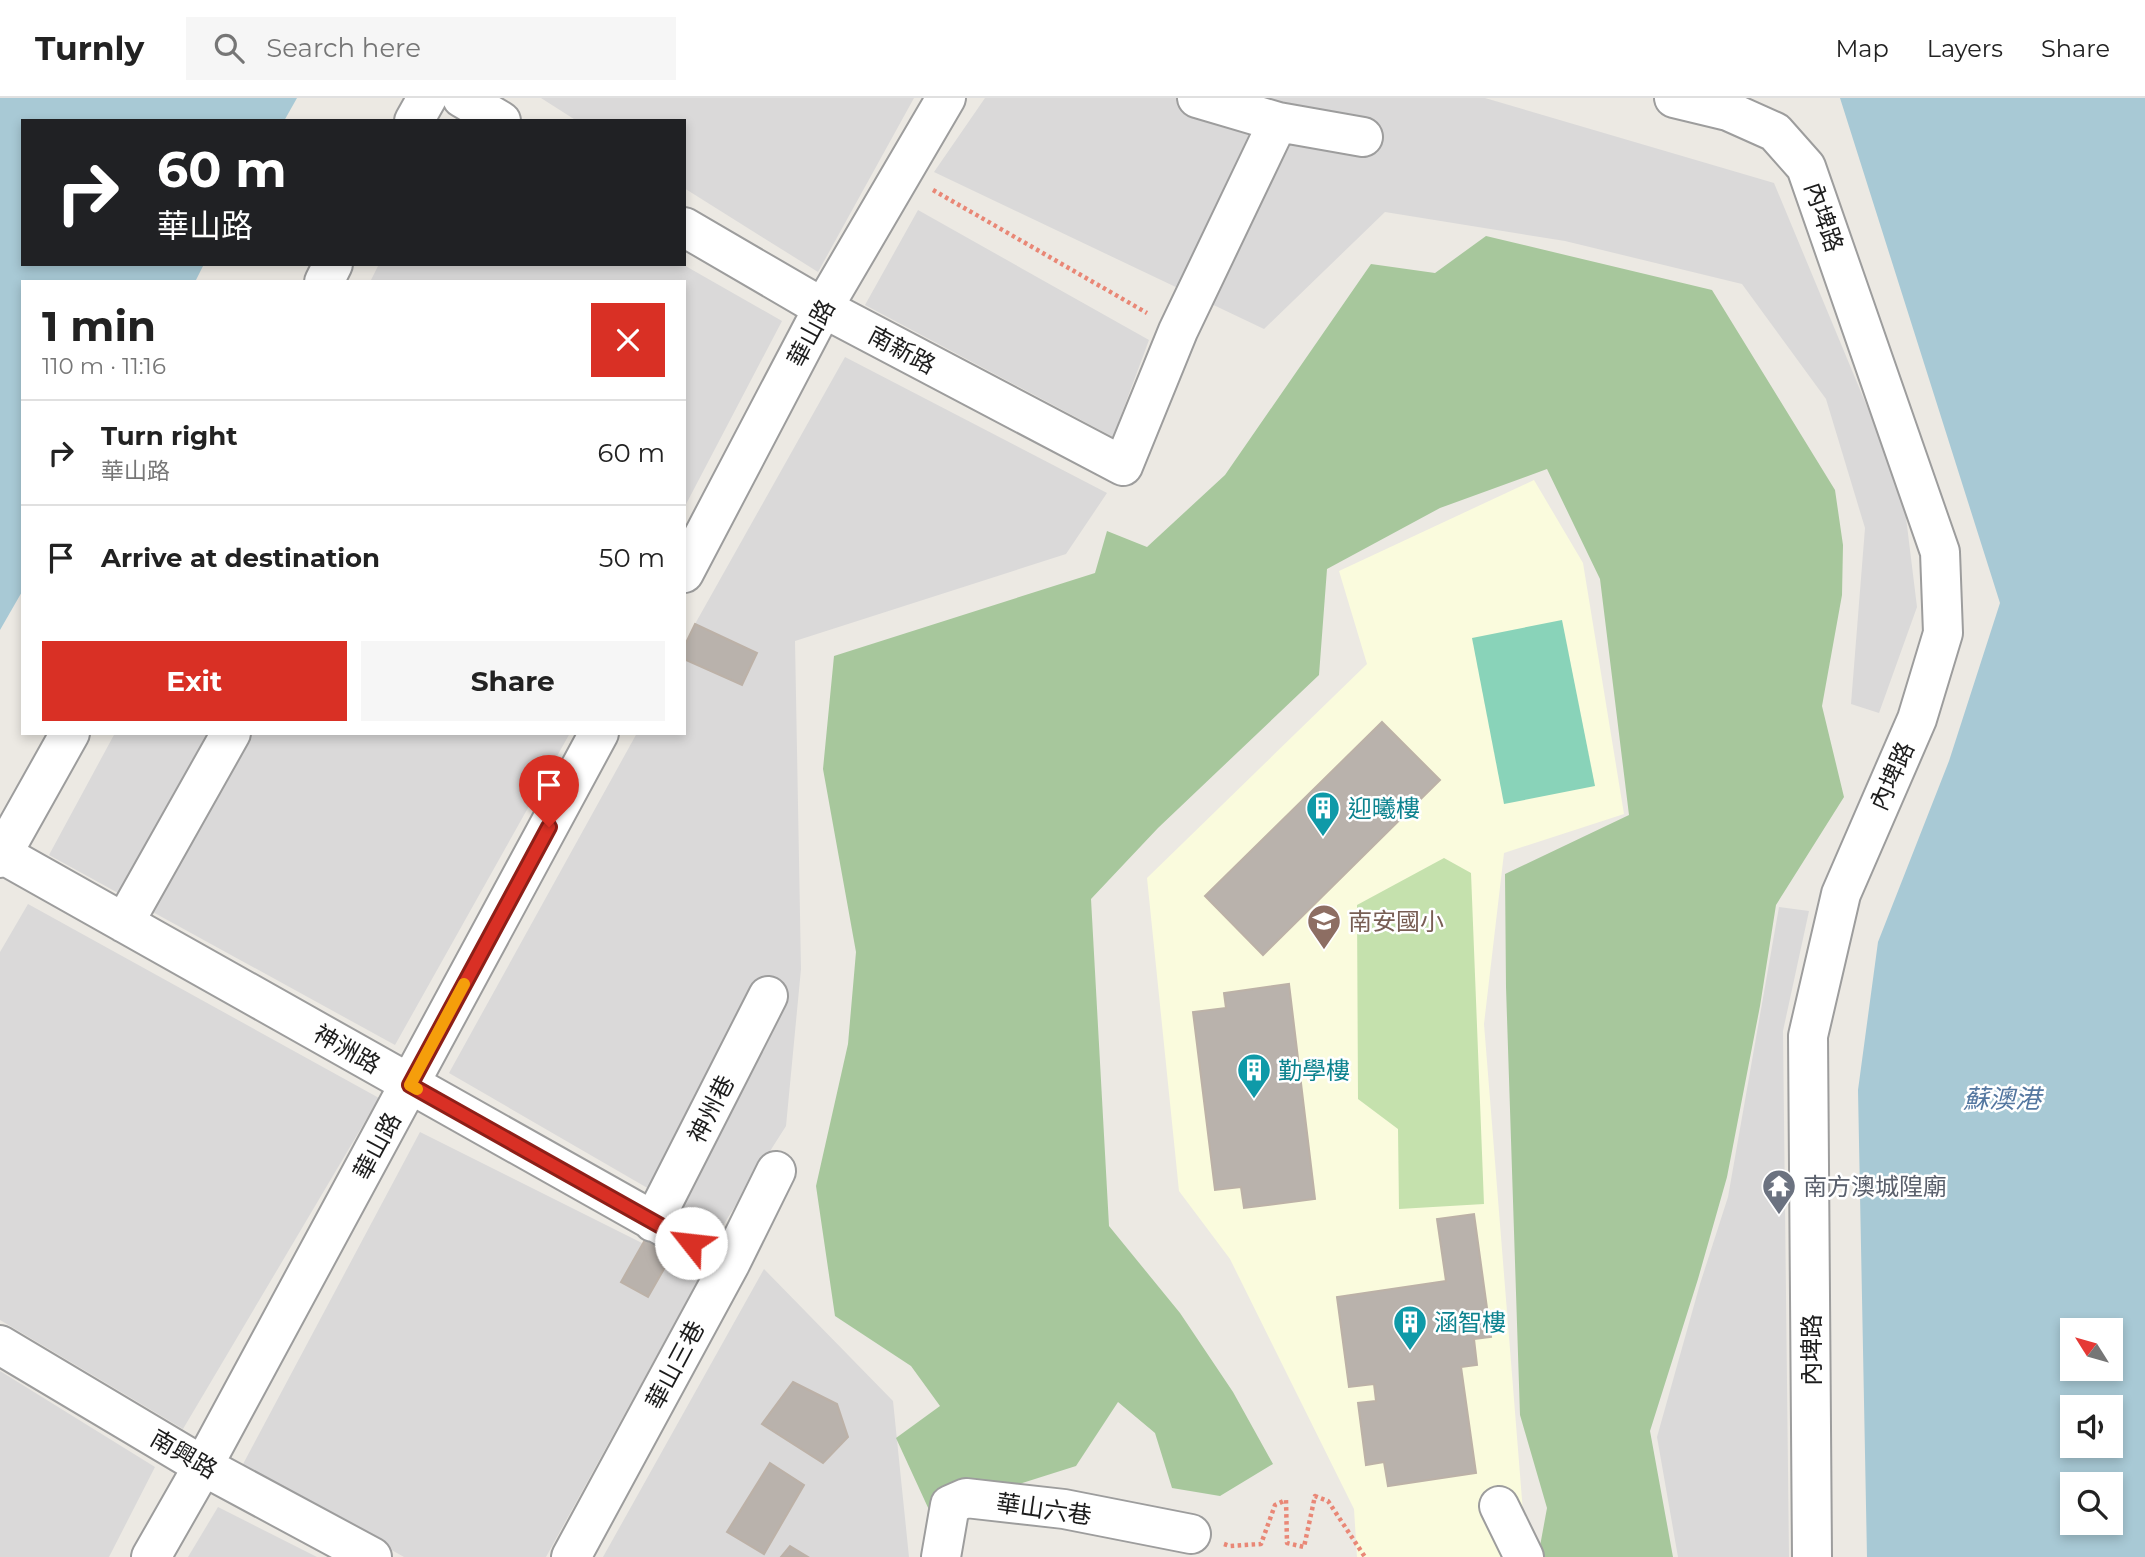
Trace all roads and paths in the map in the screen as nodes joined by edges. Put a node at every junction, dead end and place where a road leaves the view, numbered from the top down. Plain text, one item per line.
1 (427, 98) edge
2 (462, 98) edge
3 (947, 98) edge
4 (1197, 98) edge
5 (1674, 98) edge
6 (415, 119) edge
7 (499, 119) edge
8 (1278, 122) junction
9 (1363, 138) dead end
10 (902, 172) junction
11 (686, 228) edge
12 (823, 308) junction
13 (1178, 331) junction
14 (686, 569) edge
15 (69, 735) edge
16 (230, 735) edge
17 (598, 735) edge
18 (1, 856) edge
19 (124, 923) junction
20 (768, 996) dead end
21 (410, 1085) junction
22 (776, 1171) dead end
23 (653, 1222) junction
24 (730, 1264) junction
25 (0, 1345) edge
26 (203, 1466) junction
27 (1499, 1506) dead end
28 (1191, 1534) joint
29 (151, 1557) edge
30 (372, 1557) edge
31 (570, 1557) edge
32 (941, 1557) edge
33 (1365, 1557) edge
34 (1524, 1557) edge
35 (1812, 1557) edge

1 - 6 street
2 - 7 street
3 - 10 street, 華山路
4 - 8 street
5 - 35 street, 內埤路
8 - 9 street
8 - 13 street
10 - 12 street, 華山路
10 - 13 path
11 - 12 street, 南新路
12 - 13 street, 南新路
12 - 14 street, 華山路
15 - 18 street
16 - 19 street
17 - 21 street, 華山路
18 - 19 street, 神洲路
19 - 21 street, 神洲路
20 - 23 street, 神州巷
21 - 23 street, 神洲路
21 - 26 street, 華山路
22 - 24 street, 華山三巷
23 - 24 street, 神洲路
24 - 31 street, 華山三巷
25 - 26 street, 南興路
26 - 29 street, 華山路
26 - 30 street, 南興路
27 - 34 street
28 - 32 street, 華山六巷
28 - 33 path

